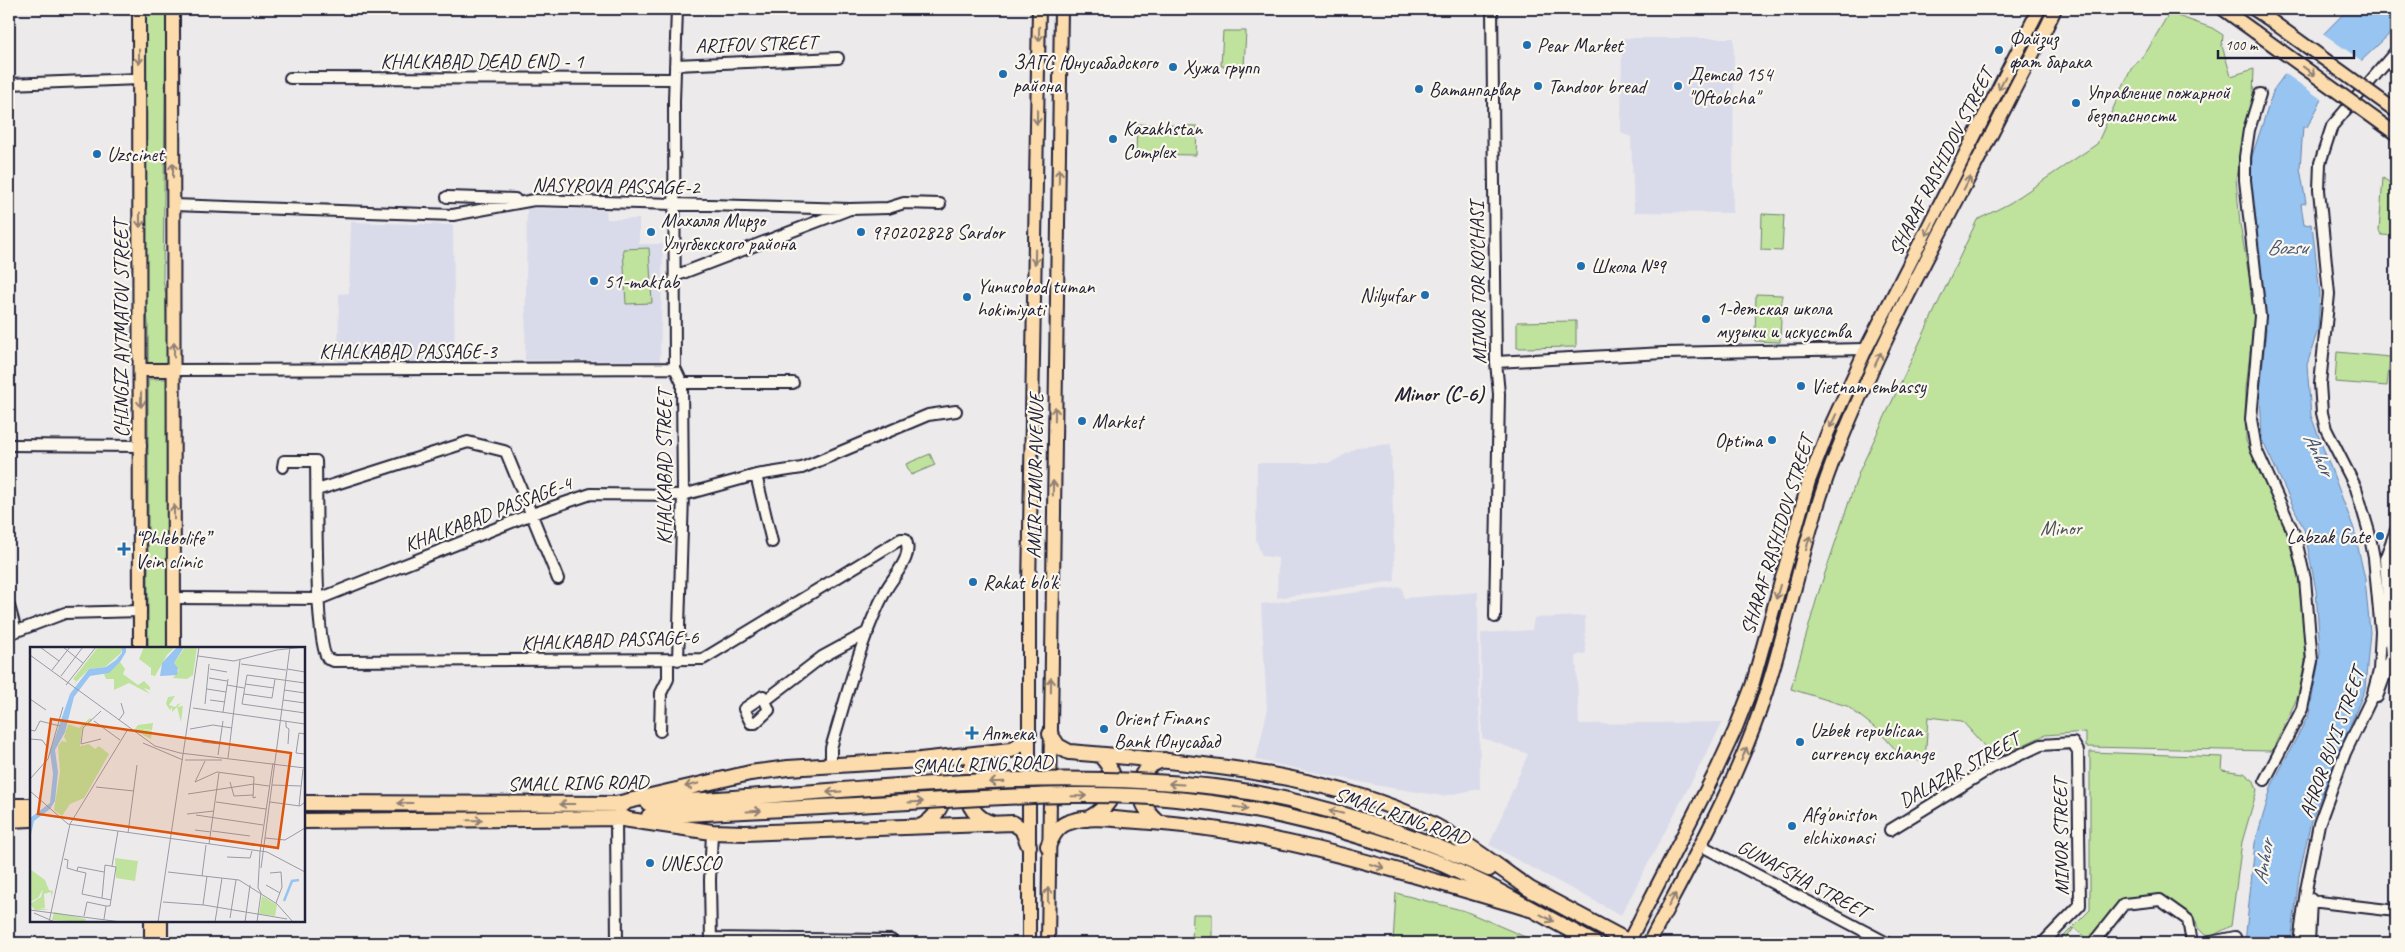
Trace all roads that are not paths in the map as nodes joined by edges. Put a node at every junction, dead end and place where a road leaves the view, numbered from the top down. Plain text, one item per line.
1 (139, 9) edge
2 (173, 9) edge
3 (677, 9) edge
4 (1040, 9) edge
5 (1062, 9) edge
6 (1492, 9) edge
7 (2039, 9) edge
8 (2055, 9) edge
9 (2223, 9) edge
10 (2254, 9) edge
11 (2396, 51) edge
12 (838, 58) dead end
13 (675, 65) junction
14 (290, 78) dead end
15 (139, 79) junction
16 (674, 79) junction
17 (9, 84) edge
18 (2260, 94) dead end
19 (2396, 111) edge
20 (2396, 134) edge
21 (1059, 142) junction
22 (1037, 144) junction
23 (447, 197) dead end
24 (534, 200) junction
25 (174, 204) junction
26 (940, 204) dead end
27 (674, 205) junction
28 (850, 209) junction
29 (676, 276) junction
30 (1866, 349) junction
31 (1496, 362) junction
32 (675, 368) junction
33 (141, 370) junction
34 (174, 370) junction
35 (682, 383) junction
36 (793, 383) dead end
37 (956, 411) dead end
38 (9, 445) edge
39 (141, 446) junction
40 (284, 467) dead end
41 (756, 475) junction
42 (317, 490) junction
43 (683, 495) junction
44 (532, 514) junction
45 (1030, 524) junction
46 (1053, 524) junction
47 (2396, 530) edge
48 (772, 542) dead end
49 (558, 579) dead end
50 (174, 598) junction
51 (319, 599) junction
52 (9, 606) edge
53 (141, 612) junction
54 (1495, 617) dead end
55 (12, 632) edge
56 (868, 632) junction
57 (140, 647) edge
58 (174, 647) edge
59 (2394, 658) edge
60 (673, 660) junction
61 (766, 700) dead end
62 (660, 730) dead end
63 (1028, 734) junction
64 (1050, 734) junction
65 (2076, 746) joint
66 (990, 753) junction
67 (1100, 755) junction
68 (920, 760) junction
69 (1165, 760) junction
70 (831, 765) junction
71 (2265, 780) dead end
72 (305, 803) edge
73 (616, 804) junction
74 (9, 806) edge
75 (30, 806) edge
76 (705, 807) junction
77 (616, 818) junction
78 (30, 819) edge
79 (9, 820) edge
80 (1086, 820) junction
81 (305, 821) edge
82 (1158, 822) junction
83 (992, 823) junction
84 (922, 826) junction
85 (1890, 830) dead end
86 (713, 836) junction
87 (1028, 846) junction
88 (1048, 846) junction
89 (1702, 846) junction
90 (1534, 892) junction
91 (2310, 901) junction
92 (1530, 909) junction
93 (2396, 911) edge
94 (151, 922) edge
95 (161, 922) edge
96 (2235, 937) dead end
97 (711, 941) edge
98 (889, 941) edge
99 (151, 943) edge
100 (161, 943) edge
101 (617, 943) edge
102 (1028, 943) edge
103 (1048, 943) edge
104 (1594, 943) edge
105 (1629, 943) edge
106 (1649, 943) edge
107 (1887, 943) edge
108 (2043, 943) edge
109 (2093, 943) edge
110 (2192, 943) edge
111 (2206, 943) edge
112 (2300, 943) edge
113 (2309, 943) edge

1 -> 15 main road, CHINGIZ AYTMATOV STREET
25 -> 2 main road
3 - 13 street, KHALKABAD STREET
4 -> 22 main road
5 - 21 main road, AMIR TIMUR AVENUE
6 - 31 street, MINOR TOR KO'CHASI
7 -> 30 main road, SHARAF RASHIDOV STREET
89 -> 8 main road, SHARAF RASHIDOV STREET
9 -> 20 main road, bridge
10 - 19 main road, bridge
11 - 112 street, AHROR BUYI STREET
12 - 13 street, ARIFOV STREET
13 - 16 street, KHALKABAD STREET
14 - 16 street, KHALKABAD DEAD END - 1
15 - 17 street
15 -> 33 main road, CHINGIZ AYTMATOV STREET
16 - 27 street, KHALKABAD STREET
18 - 71 street
21 - 22 main road
46 -> 21 main road, AMIR TIMUR AVENUE
22 -> 45 main road, AMIR TIMUR AVENUE
23 - 24 street
24 - 25 street, NASYROVA PASSAGE-2
24 - 27 street, NASYROVA PASSAGE-2
34 -> 25 main road
26 - 28 street
27 - 28 street, NASYROVA PASSAGE-2
27 - 29 street, KHALKABAD STREET
28 - 29 street
29 - 32 street, KHALKABAD STREET
30 - 31 street
30 -> 105 main road, SHARAF RASHIDOV STREET
31 - 54 street, MINOR TOR KO'CHASI
32 - 34 street, KHALKABAD PASSAGE-3
32 - 35 street, KHALKABAD STREET
33 - 34 main road, KHALKABAD PASSAGE-3
33 -> 39 main road, CHINGIZ AYTMATOV STREET
50 -> 34 main road
35 - 36 street
35 - 43 street, KHALKABAD STREET
37 - 41 street, KHALKABAD PASSAGE-4
38 - 39 street
39 - 53 main road, CHINGIZ AYTMATOV STREET
40 - 42 street
41 - 43 street, KHALKABAD PASSAGE-4
41 - 48 street
42 - 44 street
42 - 51 street
43 - 44 street, KHALKABAD PASSAGE-4
43 - 60 street, KHALKABAD STREET
44 - 49 street
44 - 51 street, KHALKABAD PASSAGE-4
45 - 46 main road
45 - 63 main road, AMIR TIMUR AVENUE
64 -> 46 main road, AMIR TIMUR AVENUE
47 - 59 street
50 - 51 street, KHALKABAD PASSAGE-4
50 - 58 main road
51 - 60 street, KHALKABAD PASSAGE-6
52 - 55 street
53 - 55 street
53 - 57 main road, CHINGIZ AYTMATOV STREET
56 - 60 street, KHALKABAD PASSAGE-6
56 - 61 street
56 - 70 street
59 - 91 street
60 - 62 street, KHALKABAD STREET
63 - 66 highway
63 - 87 main road
64 - 67 highway
64 - 88 main road, AMIR TIMUR AVENUE
65 - 85 street, DALAZAR STREET
65 - 108 street, MINOR STREET
66 - 68 highway
66 - 83 highway
67 - 69 highway
67 - 80 highway
68 - 70 highway
68 - 84 highway
69 - 82 highway
69 - 90 highway
70 -> 73 highway
73 -> 72 highway, SMALL RING ROAD
73 - 76 highway, SMALL RING ROAD
74 - 75 highway
76 - 77 highway, SMALL RING ROAD
90 -> 76 highway, SMALL RING ROAD, bridge
76 -> 92 highway, SMALL RING ROAD, bridge
81 -> 77 highway, SMALL RING ROAD
77 - 86 highway
77 - 101 street
78 - 79 highway
80 - 82 highway
80 - 88 highway
82 -> 92 highway
83 - 84 highway
83 - 87 highway
84 - 86 highway
86 - 97 street
87 - 102 main road
103 -> 88 main road, AMIR TIMUR AVENUE
106 -> 89 main road, SHARAF RASHIDOV STREET
89 - 107 street, GUNAFSHA STREET
90 - 105 highway, SMALL RING ROAD
91 - 93 street
91 - 113 street
92 -> 104 highway, SMALL RING ROAD
94 - 99 main road
95 - 100 main road
96 - 111 street
97 - 98 street
109 - 110 street

